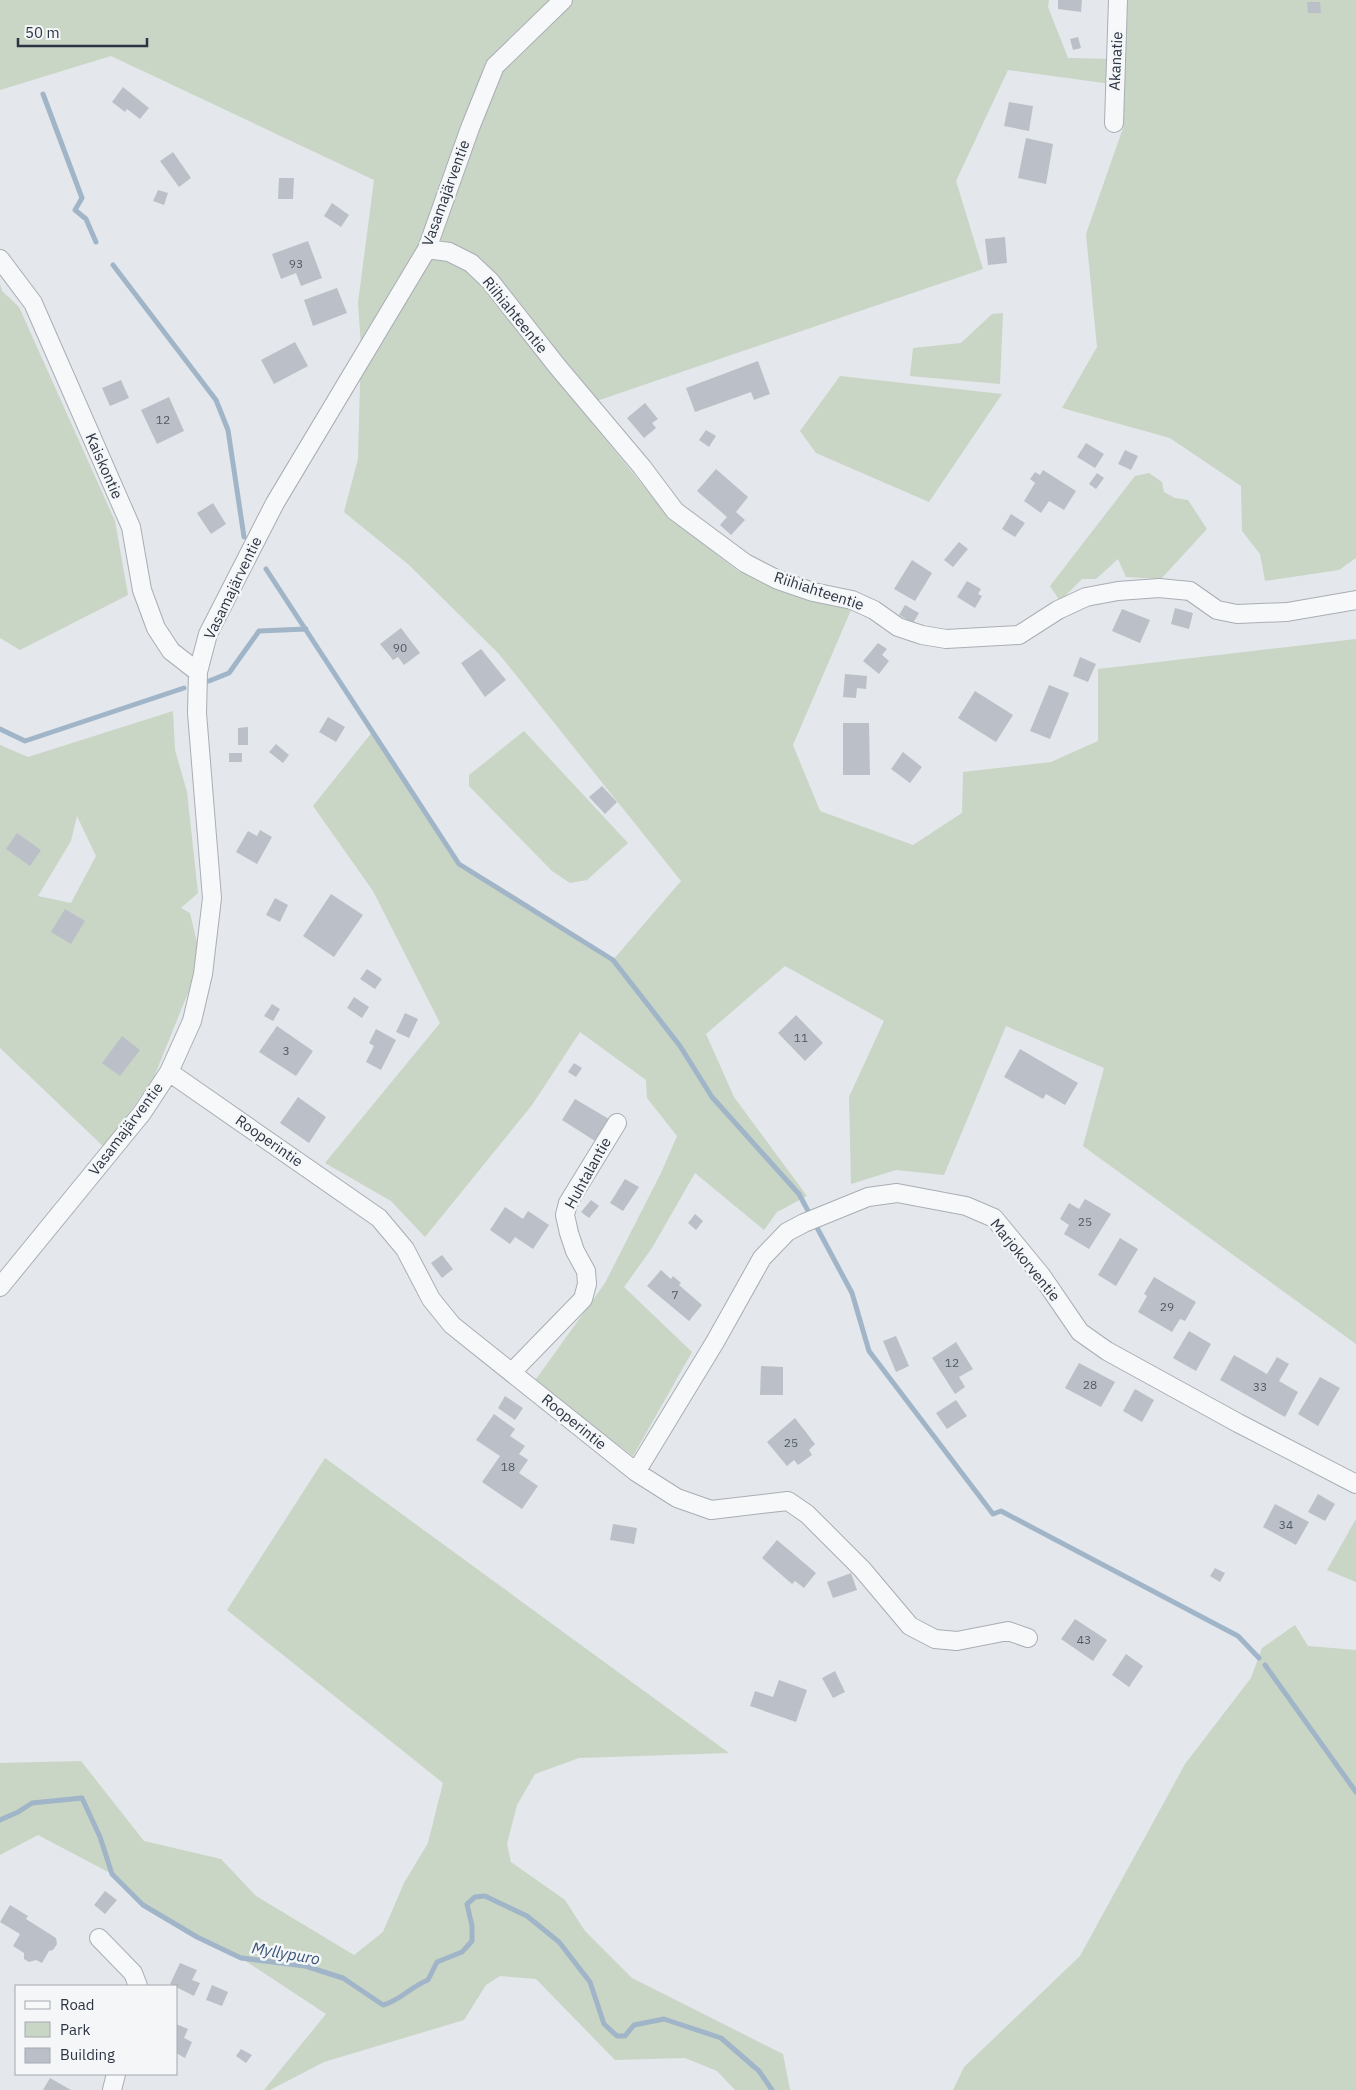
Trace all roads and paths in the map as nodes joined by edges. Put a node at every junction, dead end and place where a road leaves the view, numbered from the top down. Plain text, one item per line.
1 (564, 0) edge
2 (1118, 0) edge
3 (1114, 123) dead end
4 (427, 249) junction
5 (0, 259) edge
6 (1356, 600) edge
7 (198, 672) junction
8 (169, 1072) junction
9 (617, 1122) dead end
10 (0, 1287) edge
11 (512, 1372) junction
12 (636, 1472) junction
13 (1356, 1484) edge
14 (1028, 1638) dead end
15 (99, 1938) dead end
16 (138, 1985) edge
17 (116, 2075) edge
18 (112, 2090) edge

1 - 4 street, Vasamajärventie
2 - 3 street, Akanatie
4 - 6 street, Riihiahteentie
4 - 7 street, Vasamajärventie
5 - 7 street, Kaiskontie
7 - 8 street, Vasamajärventie
8 - 10 street, Vasamajärventie
8 - 11 street, Rooperintie
9 - 11 street, Huhtalantie
11 - 12 street, Rooperintie
12 - 13 street, Marjokorventie
12 - 14 street, Rooperintie
15 - 16 street
17 - 18 street

